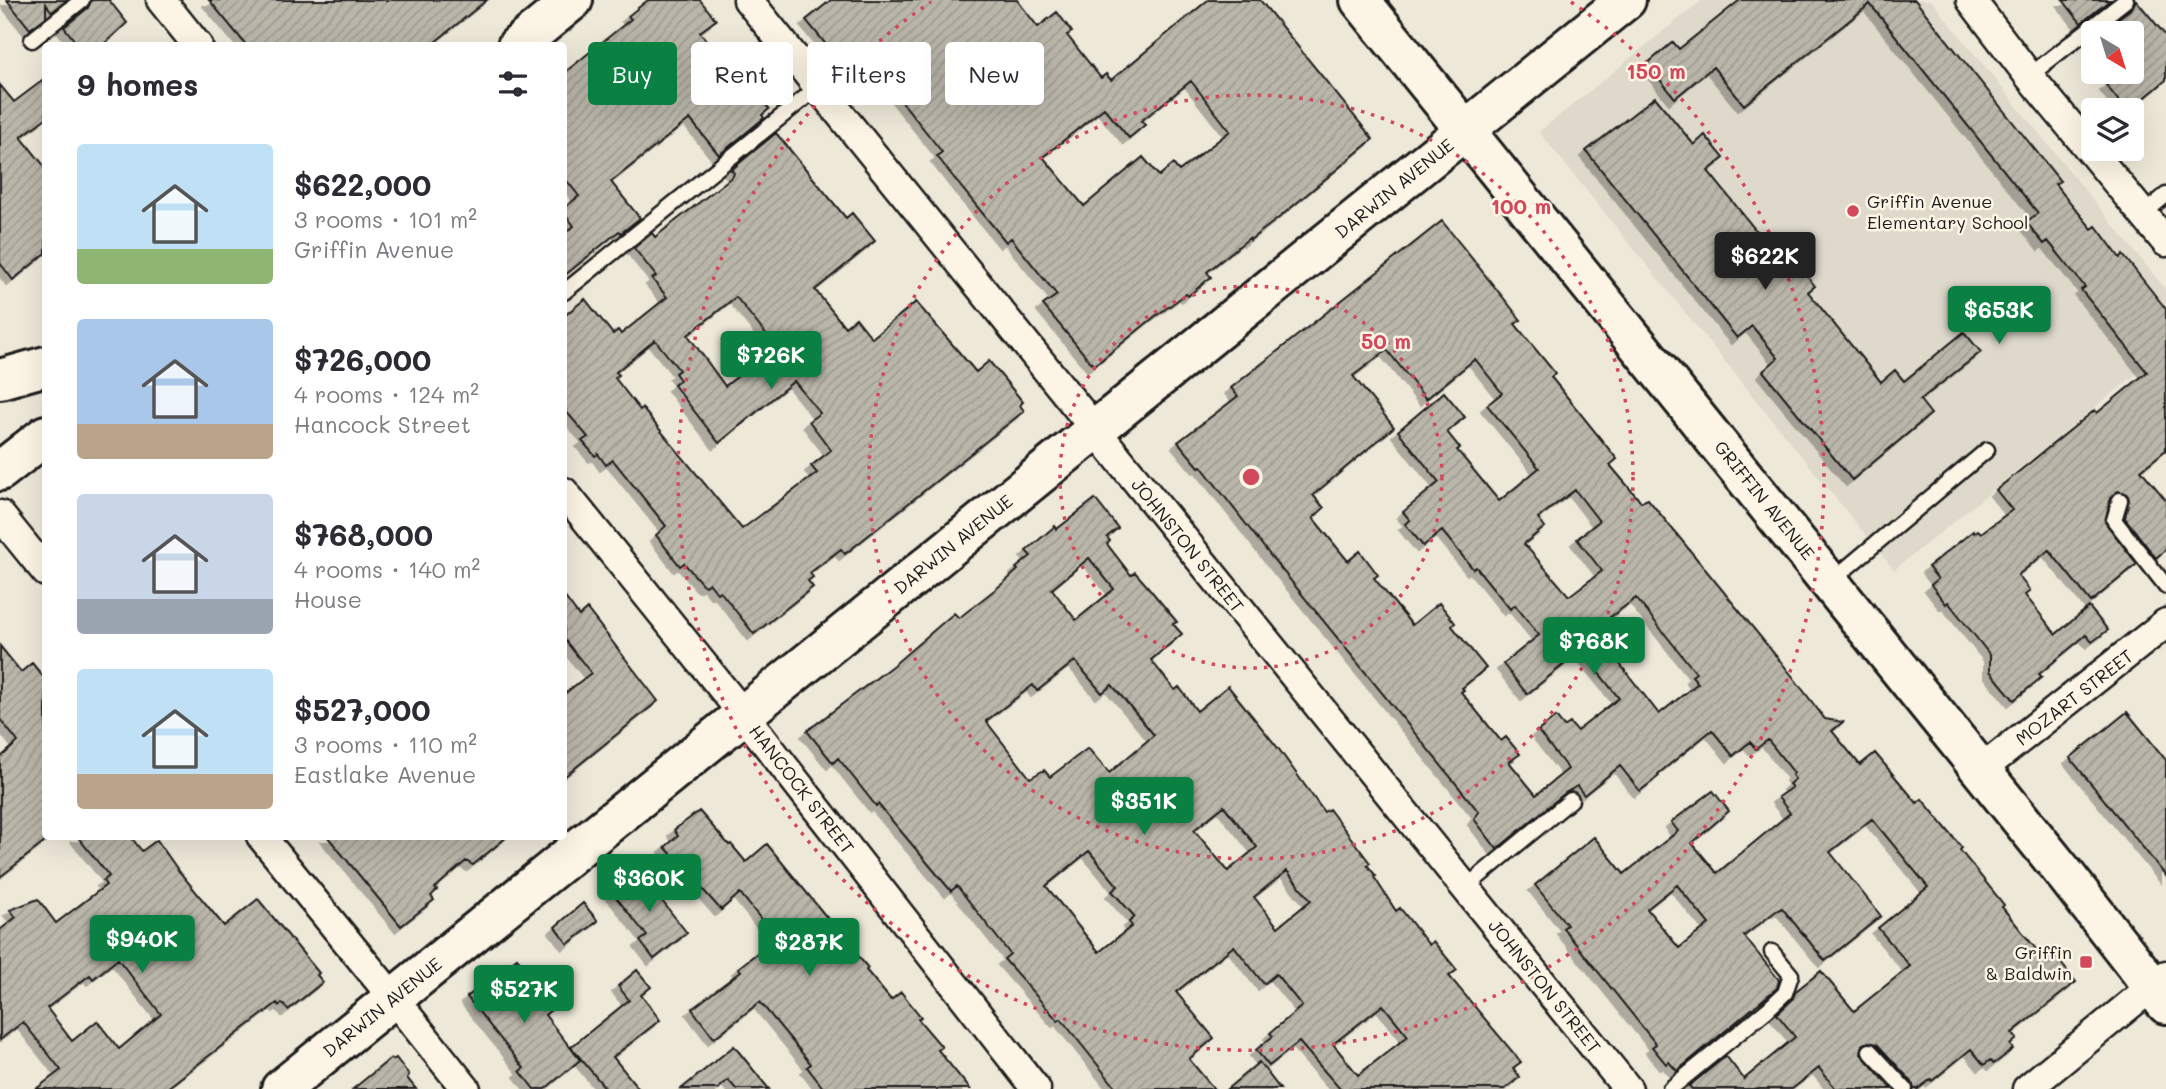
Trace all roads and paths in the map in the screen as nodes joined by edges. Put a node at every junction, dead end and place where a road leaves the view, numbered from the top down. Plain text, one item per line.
1 (82, 0) edge
2 (161, 0) edge
3 (573, 0) edge
4 (748, 0) edge
5 (1360, 0) edge
6 (1626, 0) edge
7 (1971, 0) edge
8 (2126, 0) edge
9 (32, 40) dead end
10 (195, 42) edge
11 (522, 42) edge
12 (807, 73) edge
13 (2029, 76) junction
14 (807, 96) edge
15 (833, 105) edge
16 (1467, 130) junction
17 (2166, 195) edge
18 (2143, 214) junction
19 (2166, 242) edge
20 (567, 290) edge
21 (42, 367) edge
22 (0, 379) edge
23 (1095, 430) junction
24 (42, 438) edge
25 (1987, 450) dead end
26 (0, 471) edge
27 (567, 496) edge
28 (2120, 500) dead end
29 (0, 515) edge
30 (42, 567) edge
31 (1830, 582) junction
32 (2166, 586) edge
33 (2166, 623) edge
34 (743, 714) junction
35 (1981, 770) junction
36 (1571, 800) dead end
37 (264, 840) edge
38 (1465, 887) junction
39 (1772, 952) dead end
40 (2161, 989) edge
41 (394, 999) junction
42 (1870, 1051) dead end
43 (281, 1089) edge
44 (466, 1089) edge
45 (1036, 1089) edge
46 (1628, 1089) edge
47 (1670, 1089) edge
48 (1905, 1089) edge
49 (2027, 1089) edge

1 - 9 lane
2 - 10 street
3 - 11 street
4 - 12 street, JOHNSTON STREET
5 - 16 street, GRIFFIN AVENUE
6 - 16 street, DARWIN AVENUE
7 - 13 street
8 - 13 lane
13 - 18 street
14 - 20 lane
15 - 23 street, JOHNSTON STREET
16 - 23 street, DARWIN AVENUE
16 - 31 street, GRIFFIN AVENUE
17 - 18 lane
18 - 19 street
21 - 22 street
23 - 34 street, DARWIN AVENUE
23 - 38 street, JOHNSTON STREET
24 - 26 street
25 - 31 lane
27 - 34 street, HANCOCK STREET
28 - 32 lane
29 - 30 street
31 - 35 street, GRIFFIN AVENUE
33 - 35 street, MOZART STREET
34 - 41 street, DARWIN AVENUE
34 - 45 street, HANCOCK STREET
35 - 40 street, GRIFFIN AVENUE
36 - 38 lane
37 - 41 street
38 - 46 street, JOHNSTON STREET
39 - 47 lane
40 - 49 street
41 - 43 street, DARWIN AVENUE
41 - 44 street
42 - 48 lane

